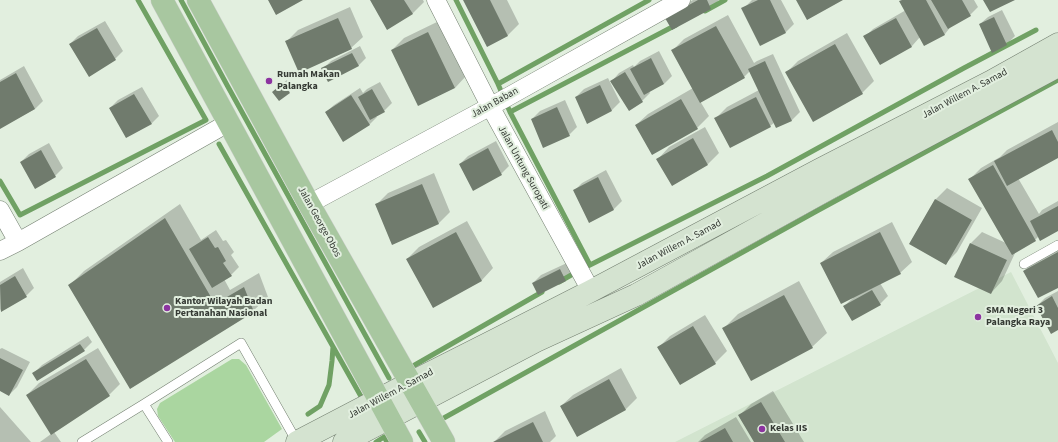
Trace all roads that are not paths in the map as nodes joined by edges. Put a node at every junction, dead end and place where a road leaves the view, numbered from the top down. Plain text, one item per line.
1 (162, 0) edge
2 (198, 0) edge
3 (436, 0) edge
4 (681, 0) edge
5 (1058, 44) edge
6 (1058, 66) edge
7 (490, 106) junction
8 (228, 123) junction
9 (309, 204) junction
10 (0, 210) edge
11 (18, 242) junction
12 (1058, 245) edge
13 (0, 251) edge
14 (1024, 264) dead end
15 (591, 291) junction
16 (410, 383) junction
17 (421, 401) junction
18 (144, 404) junction
19 (384, 409) junction
20 (82, 442) edge
21 (168, 442) edge
22 (297, 442) edge
23 (344, 442) edge
24 (402, 442) edge
25 (444, 442) edge

1 - 8 main road
2 - 9 main road, Jalan George Obos
3 - 7 street, Jalan Untung Suropati
4 - 7 street, Jalan Baban
5 - 15 main road, Jalan Willem A. Samad
6 - 17 main road, Jalan Willem A. Samad
7 - 9 street, Jalan Baban
7 - 15 street, Jalan Untung Suropati
8 - 11 street
8 - 19 main road
9 - 16 main road, Jalan George Obos
10 - 11 street
11 - 13 street
12 - 14 lane
15 - 16 main road, Jalan Willem A. Samad
16 - 17 main road, Jalan George Obos
16 - 19 main road, Jalan Willem A. Samad
17 - 19 main road, Jalan Willem A. Samad
17 - 25 main road, Jalan George Obos
18 - 20 lane
18 - 21 lane
18 - 22 lane
19 - 22 main road, Jalan Willem A. Samad
19 - 23 main road, Jalan Willem A. Samad
19 - 24 main road

